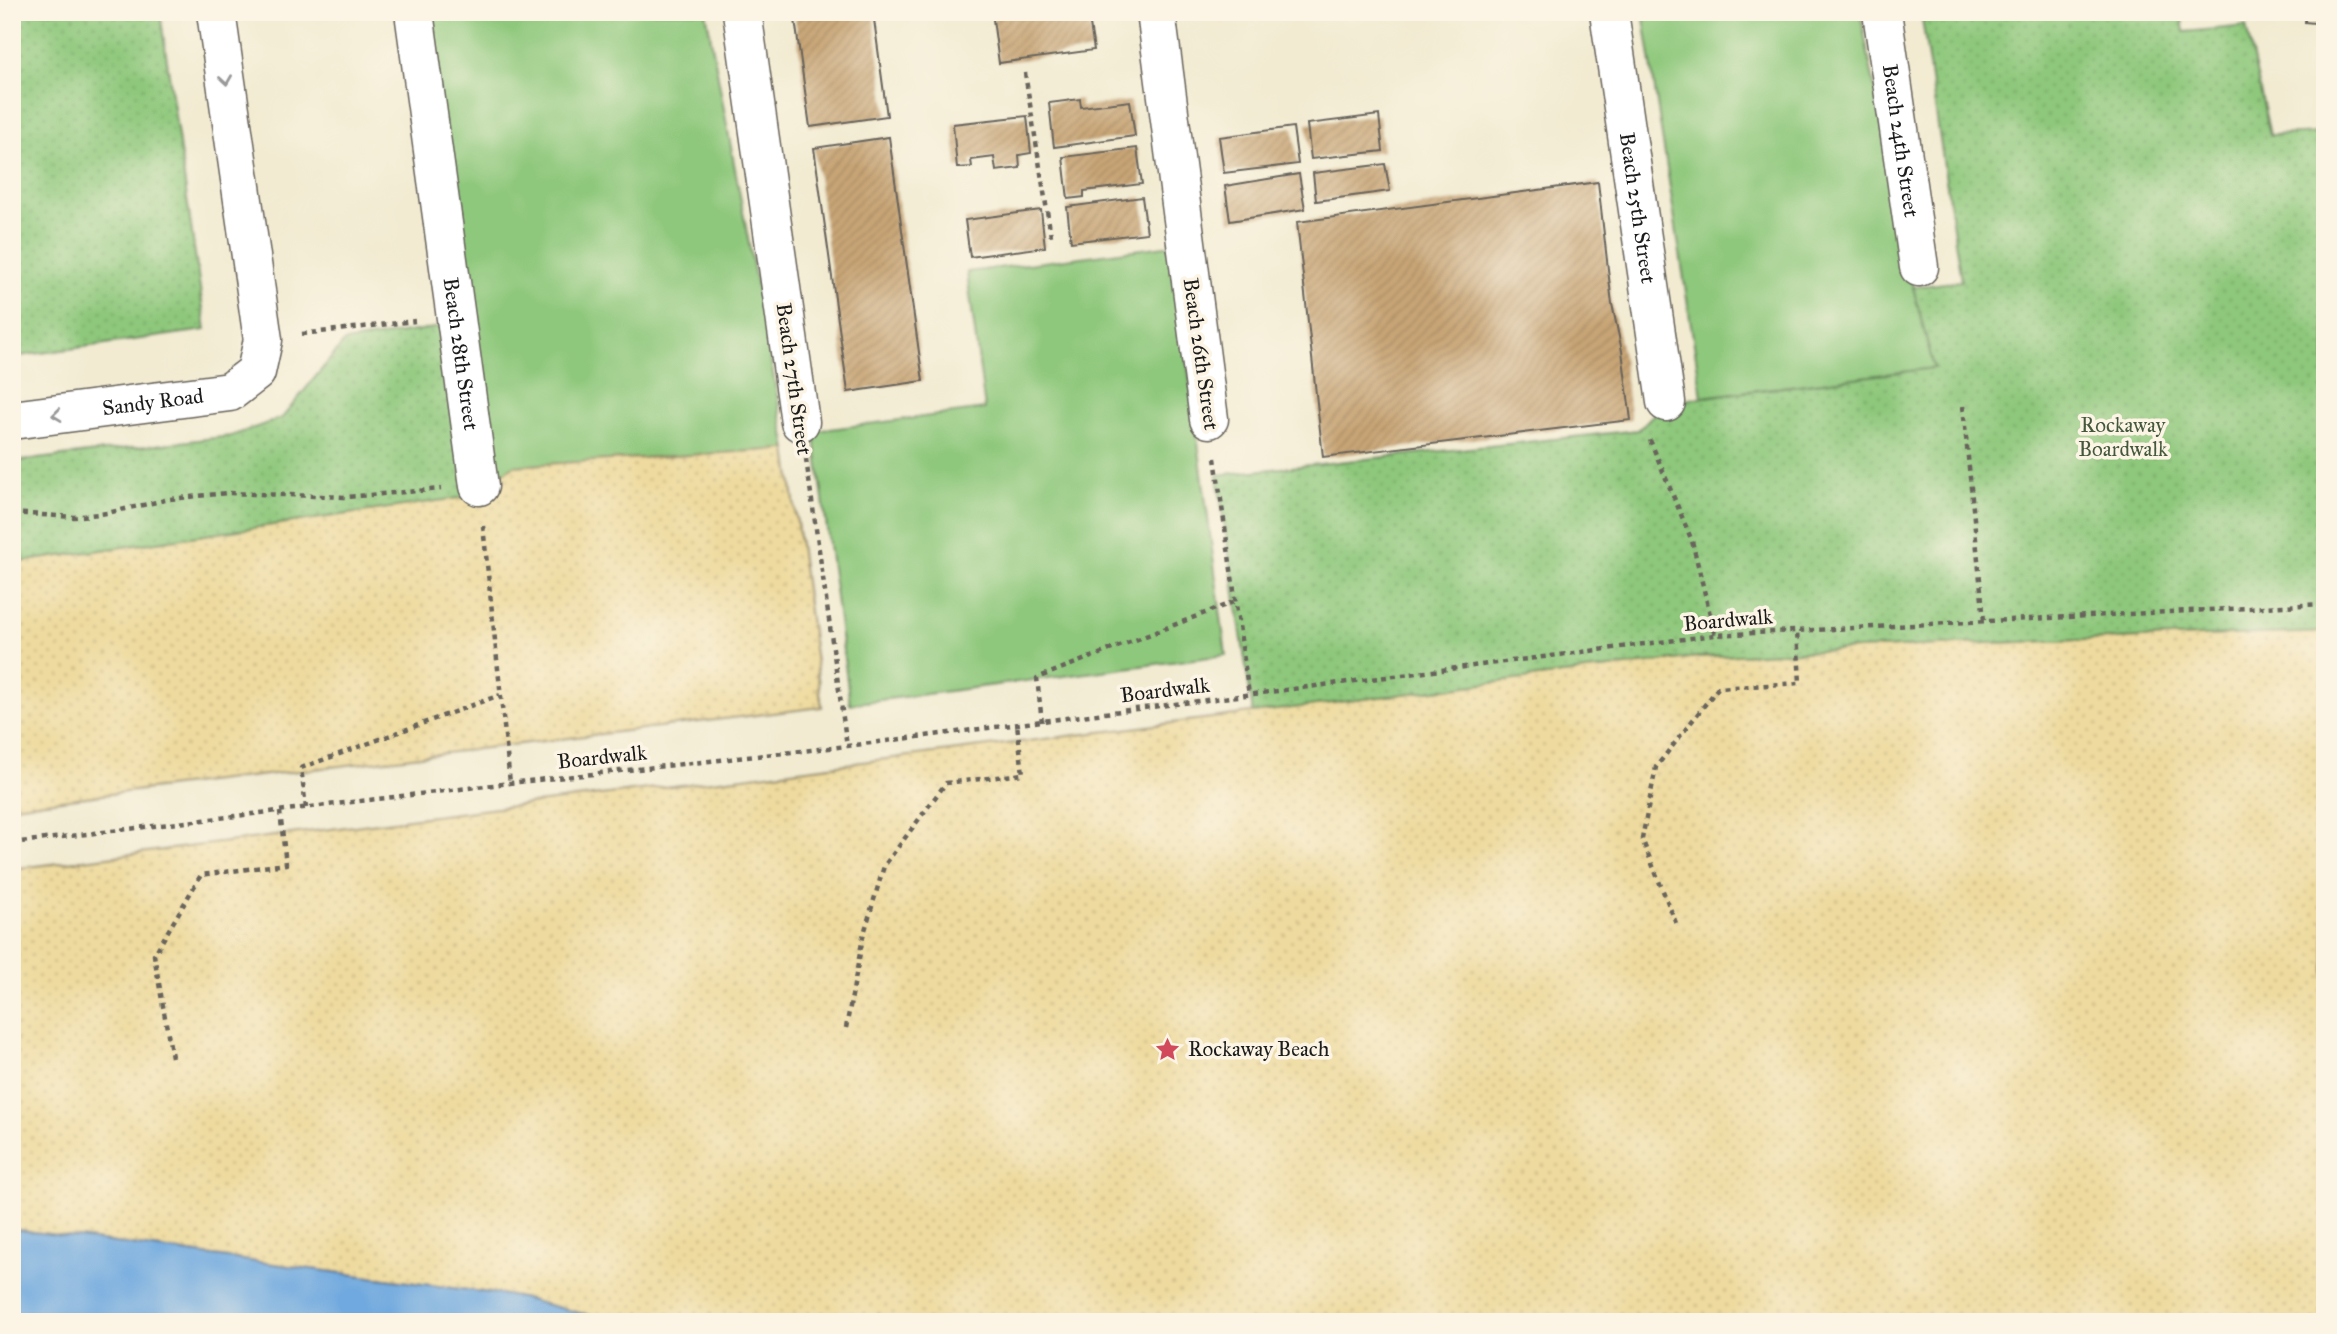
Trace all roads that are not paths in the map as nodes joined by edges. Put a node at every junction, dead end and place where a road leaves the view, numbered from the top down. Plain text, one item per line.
1 (216, 12) edge
2 (414, 12) edge
3 (742, 12) edge
4 (1156, 12) edge
5 (1609, 12) edge
6 (1882, 12) edge
7 (1919, 267) dead end
8 (1656, 416) road end
9 (1209, 419) road end
10 (12, 420) edge
11 (800, 422) road end
12 (479, 486) road end

1 -> 10 street, Sandy Road
2 - 12 street, Beach 28th Street
3 - 11 street, Beach 27th Street
4 - 9 street, Beach 26th Street
5 - 8 street, Beach 25th Street
6 - 7 street, Beach 24th Street

